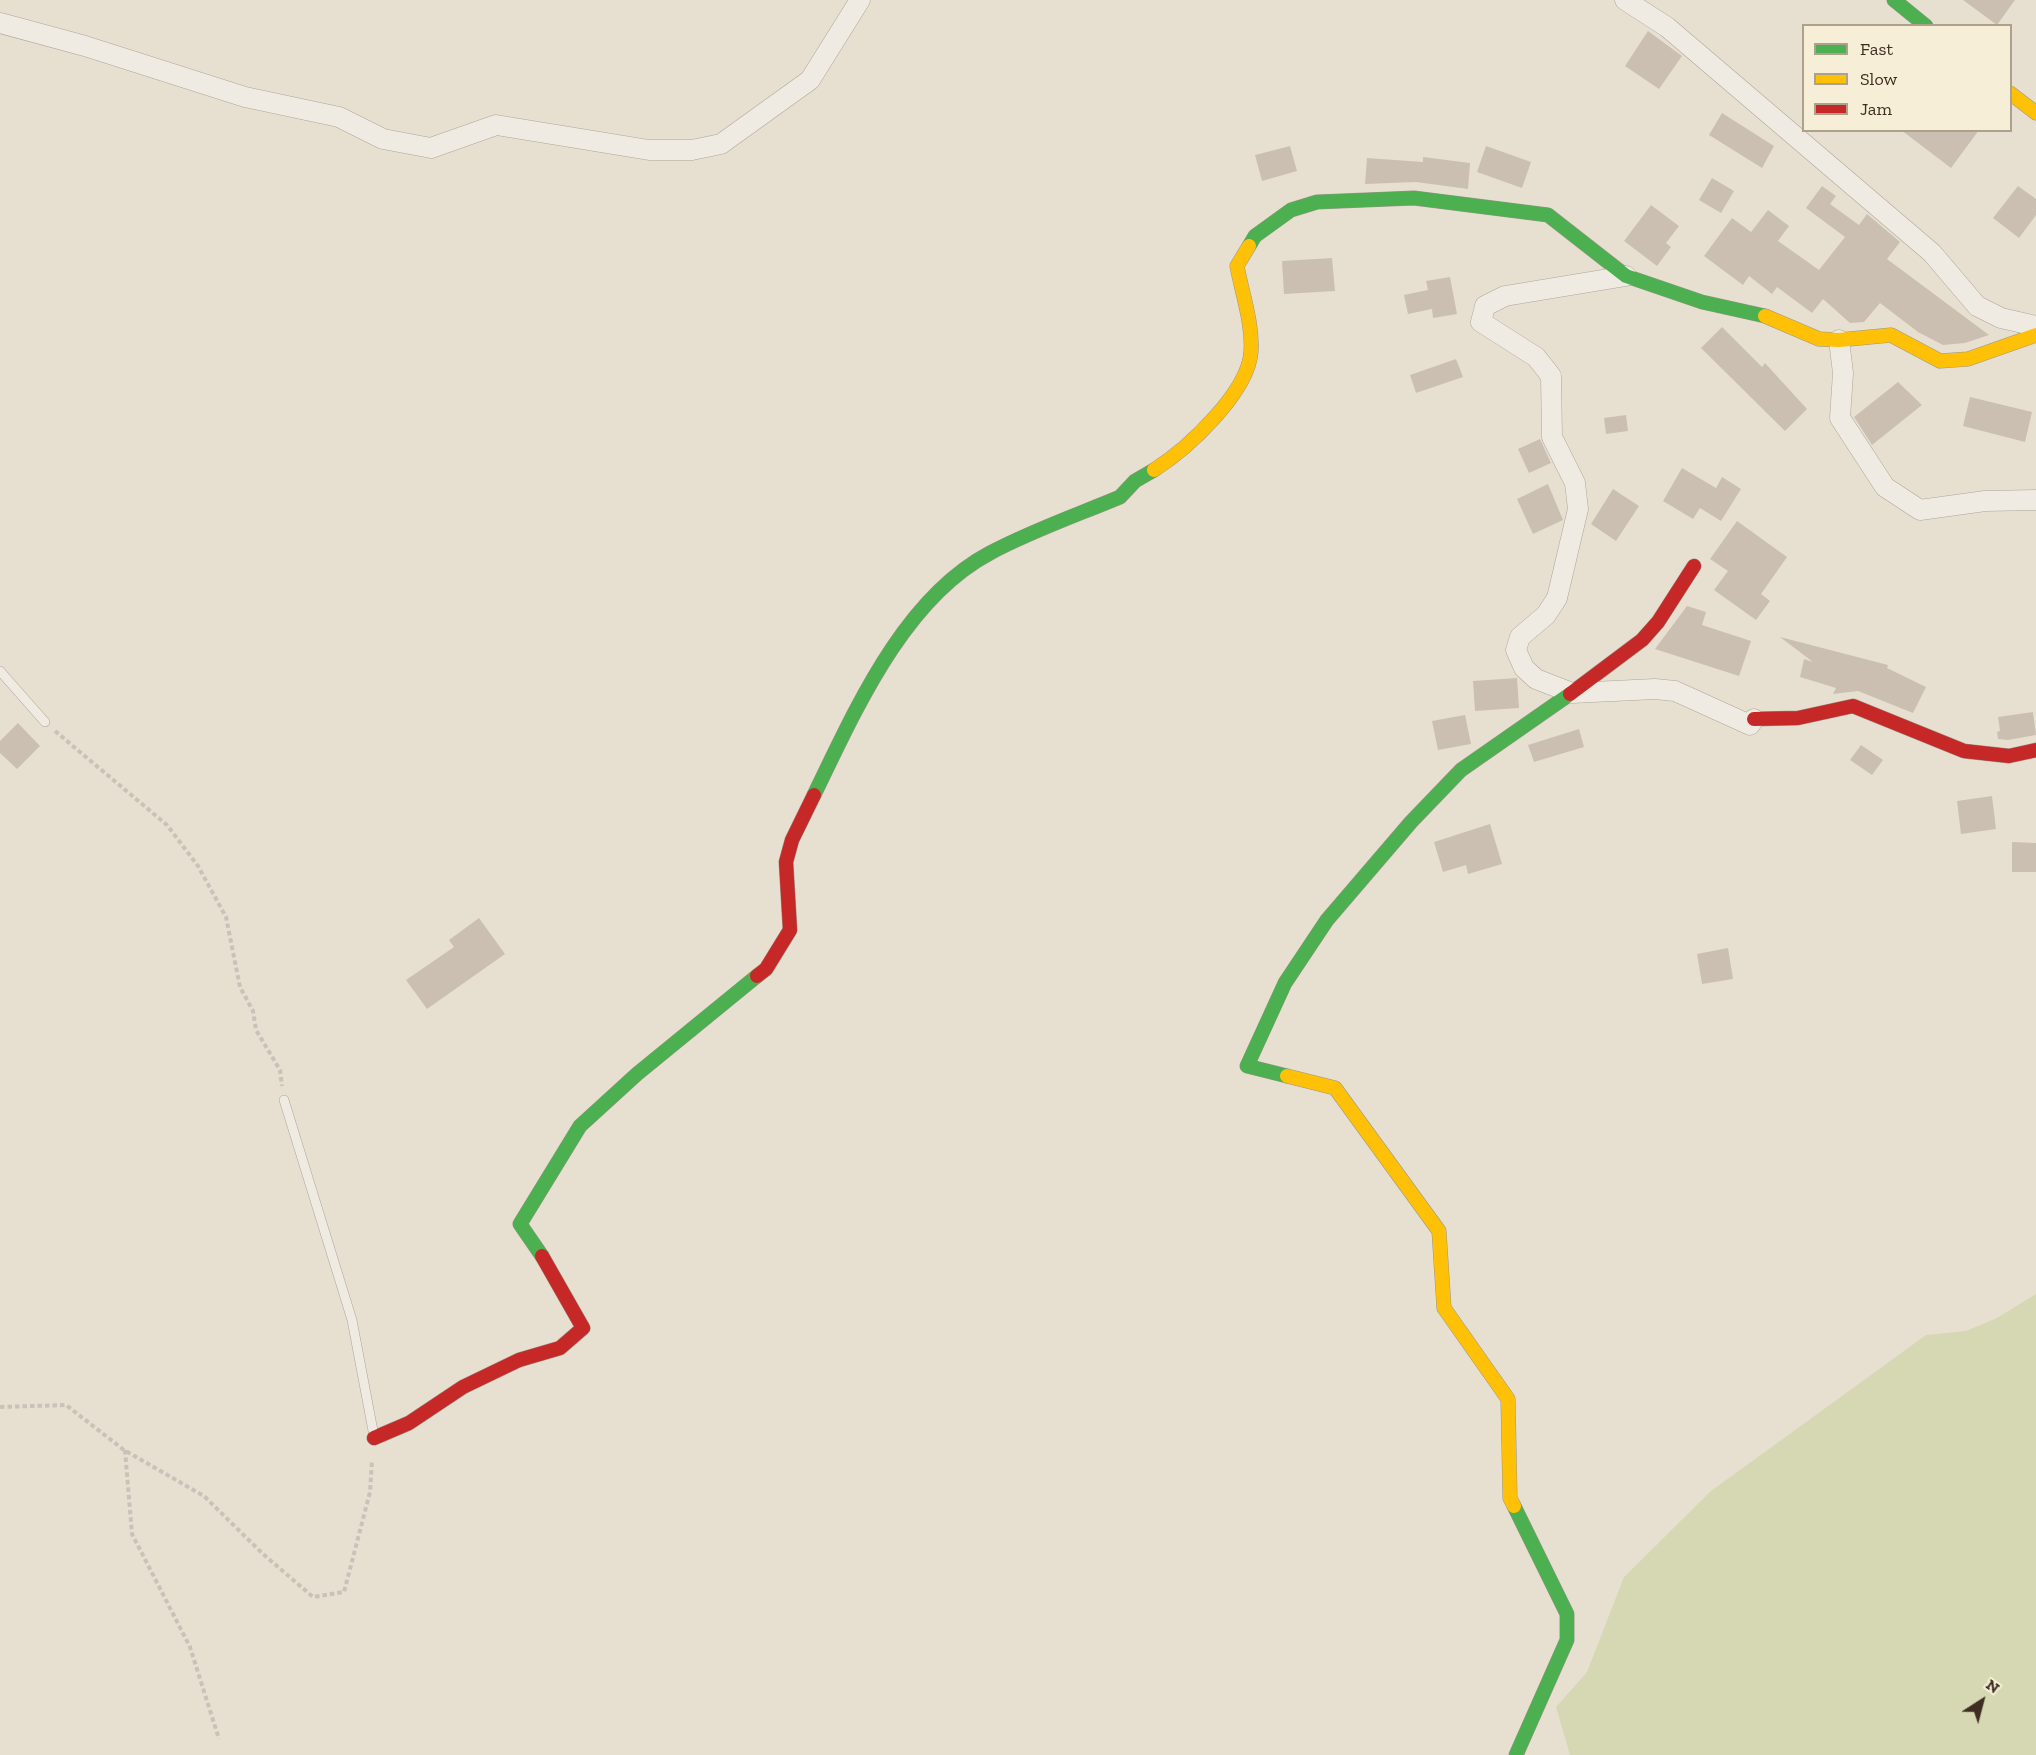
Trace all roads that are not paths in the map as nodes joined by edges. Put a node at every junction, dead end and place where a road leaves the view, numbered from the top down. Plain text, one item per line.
1 (860, 0) edge
2 (1625, 0) edge
3 (1894, 0) edge
4 (0, 23) edge
5 (1924, 24) edge
6 (2012, 95) edge
7 (2036, 113) edge
8 (1626, 276) junction
9 (2036, 326) edge
10 (2036, 335) edge
11 (1839, 340) junction
12 (2036, 500) edge
13 (1694, 566) dead end
14 (0, 671) edge
15 (1572, 693) junction
16 (1754, 719) joint
17 (45, 722) road end
18 (2036, 750) edge
19 (284, 1100) road end
20 (374, 1438) joint
21 (1516, 1755) edge

1 - 4 street
2 - 9 street
3 - 5 street
6 - 7 street
8 - 11 street
8 - 15 street
8 - 20 street
10 - 11 street
11 - 12 street
13 - 15 street
14 - 17 lane
15 - 16 street
15 - 21 street
16 - 18 street
19 - 20 lane

